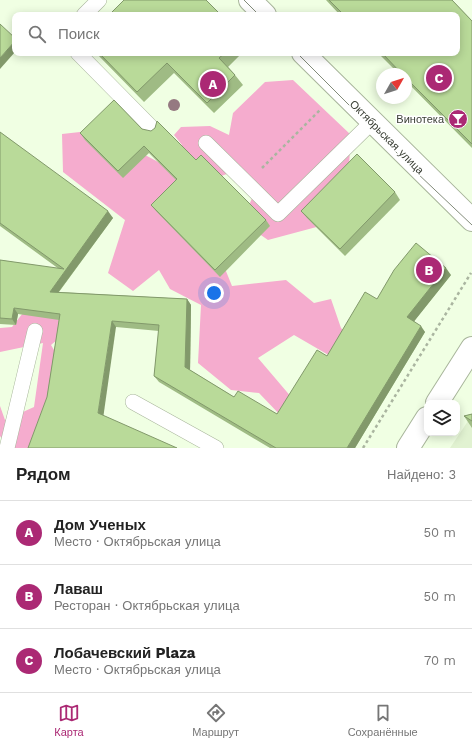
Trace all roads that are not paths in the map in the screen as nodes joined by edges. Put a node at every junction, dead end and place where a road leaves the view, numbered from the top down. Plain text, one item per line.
1 (99, 0) edge
2 (250, 0) edge
3 (87, 12) edge
4 (262, 12) edge
5 (81, 56) edge
6 (306, 56) edge
7 (372, 122) junction
8 (153, 130) edge
9 (206, 143) dead end
10 (472, 220) edge
11 (35, 330) dead end
12 (472, 348) edge
13 (439, 400) edge
14 (133, 402) dead end
15 (424, 423) edge
16 (7, 448) edge
17 (216, 448) edge
18 (408, 448) edge

1 - 3 lane
2 - 4 street
5 - 8 lane
6 - 7 street, Октябрьская улица
7 - 9 lane
7 - 10 street, Октябрьская улица
11 - 16 lane
12 - 13 street
14 - 17 lane
15 - 18 street

